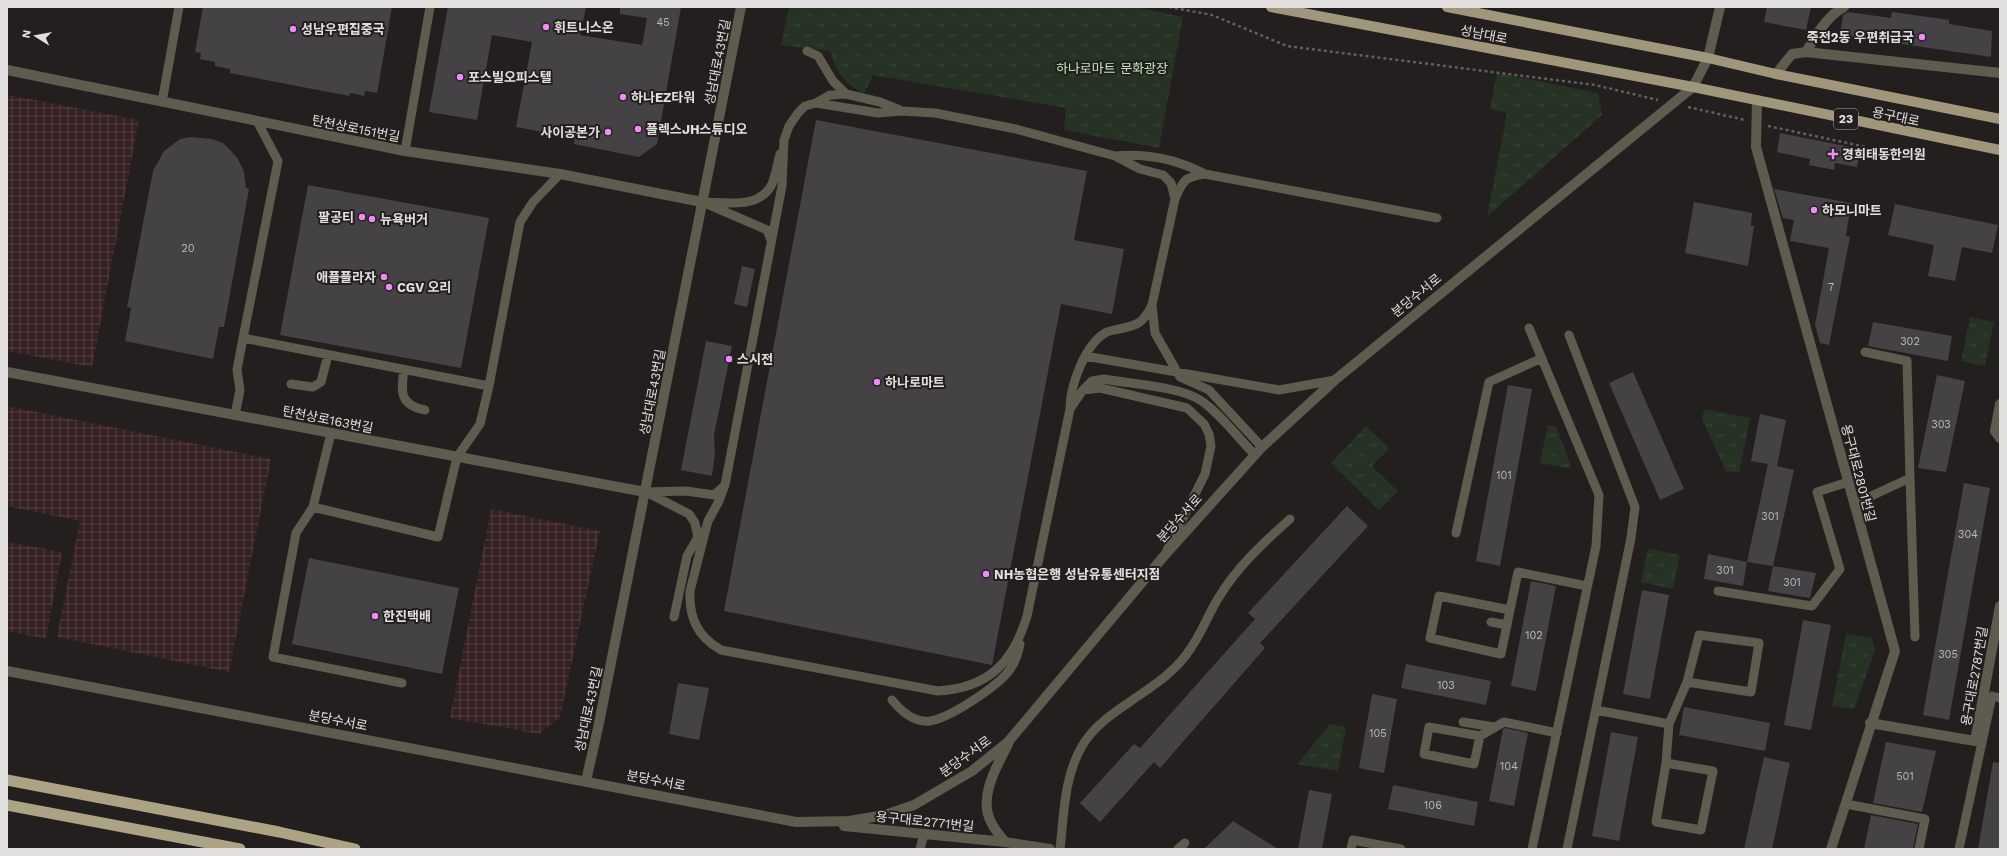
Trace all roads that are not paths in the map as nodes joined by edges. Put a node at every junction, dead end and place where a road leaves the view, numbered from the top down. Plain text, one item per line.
1 (179, 7) edge
2 (430, 7) edge
3 (741, 7) edge
4 (1271, 7) edge
5 (1447, 7) edge
6 (1720, 7) edge
7 (1844, 7) edge
8 (807, 51) dead end
9 (1806, 52) junction
10 (1708, 58) junction
11 (7, 70) edge
12 (2000, 73) edge
13 (1776, 74) junction
14 (1692, 87) junction
15 (846, 94) junction
16 (1757, 100) junction
17 (162, 102) junction
18 (816, 103) junction
19 (901, 111) junction
20 (2000, 119) edge
21 (257, 121) junction
22 (784, 140) junction
23 (2000, 150) edge
24 (404, 151) junction
25 (1115, 156) junction
26 (560, 174) junction
27 (1204, 174) junction
28 (1175, 199) junction
29 (702, 202) junction
30 (1437, 218) dead end
31 (771, 240) junction
32 (1152, 305) junction
33 (1529, 328) dead end
34 (1569, 335) dead end
35 (243, 338) junction
36 (1865, 352) dead end
37 (328, 355) junction
38 (1085, 356) junction
39 (1542, 358) junction
40 (404, 370) junction
41 (1175, 371) junction
42 (7, 372) edge
43 (1335, 380) junction
44 (291, 384) dead end
45 (488, 386) junction
46 (1083, 390) junction
47 (2000, 404) edge
48 (1070, 409) junction
49 (425, 410) dead end
50 (235, 415) junction
51 (331, 433) junction
52 (2000, 438) edge
53 (1262, 446) junction
54 (1254, 454) junction
55 (457, 457) junction
56 (1910, 478) junction
57 (1848, 482) junction
58 (725, 486) junction
59 (645, 492) junction
60 (1854, 504) junction
61 (313, 507) junction
62 (1290, 519) dead end
63 (708, 521) junction
64 (1456, 533) dead end
65 (698, 538) junction
66 (1164, 556) junction
67 (1588, 586) junction
68 (1718, 591) dead end
69 (2000, 606) edge
70 (1510, 610) junction
71 (674, 617) dead end
72 (1491, 622) dead end
73 (1507, 625) junction
74 (1022, 634) junction
75 (1915, 637) dead end
76 (1997, 637) edge
77 (7, 671) edge
78 (402, 682) dead end
79 (1687, 682) junction
80 (2000, 698) edge
81 (892, 700) dead end
82 (1596, 710) junction
83 (1463, 722) dead end
84 (1870, 723) junction
85 (1669, 724) junction
86 (1494, 727) junction
87 (1557, 732) junction
88 (1480, 736) junction
89 (1008, 742) junction
90 (1666, 763) junction
91 (7, 780) edge
92 (586, 781) junction
93 (7, 804) edge
94 (1846, 804) junction
95 (796, 822) junction
96 (924, 834) junction
97 (1005, 842) junction
98 (240, 849) edge
99 (355, 849) edge
100 (920, 849) edge
101 (1050, 849) edge
102 (1060, 849) edge
103 (1351, 849) edge
104 (1401, 849) edge
105 (1532, 849) edge
106 (1567, 849) edge
107 (1831, 849) edge
108 (1919, 849) edge
109 (1959, 849) edge

1 - 17 lane
2 - 24 lane
3 - 29 street, 성남대로43번길
4 - 14 main road, 성남대로
5 - 10 main road, 성남대로
6 - 10 street
7 - 9 street
8 - 15 lane
9 - 12 street
9 - 13 street
10 - 13 main road, 용구대로 / 23
10 - 14 street
11 - 17 street, 탄천상로151번길
13 - 20 main road, 용구대로 / 23
14 - 16 main road, 용구대로 / 23
14 - 43 street, 분당수서로
15 - 18 lane
15 - 19 lane
16 - 23 main road, 용구대로 / 23
16 - 57 street, 용구대로2801번길
17 - 21 street, 탄천상로151번길
18 - 19 lane
18 - 22 lane
19 - 25 lane
21 - 24 street, 탄천상로151번길
21 - 35 lane
22 - 29 lane
22 - 31 lane
24 - 26 street, 탄천상로151번길
25 - 27 lane
25 - 28 lane
26 - 29 street, 탄천상로151번길
26 - 45 lane
27 - 28 lane
27 - 30 lane
28 - 32 lane
29 - 31 lane
29 - 59 street, 성남대로43번길
31 - 58 lane
32 - 38 lane
32 - 41 lane
33 - 39 lane
34 - 82 lane
35 - 37 lane
35 - 50 lane
36 - 56 lane
37 - 40 lane
37 - 44 lane
38 - 41 lane
38 - 48 lane
39 - 64 lane
39 - 67 lane
40 - 45 lane
40 - 49 lane
41 - 43 lane
41 - 53 lane
42 - 50 street, 탄천상로163번길
43 - 53 street, 분당수서로
45 - 55 lane
46 - 48 lane
46 - 54 lane
46 - 66 lane
47 - 52 street
48 - 74 lane
50 - 51 street, 탄천상로163번길
51 - 55 street, 탄천상로163번길
51 - 61 lane
53 - 54 street, 분당수서로
54 - 66 street, 분당수서로
55 - 59 street, 탄천상로163번길
55 - 61 lane
56 - 60 lane
56 - 75 lane
57 - 60 street, 용구대로2801번길
57 - 68 lane
58 - 59 lane
58 - 63 lane
59 - 65 lane
59 - 92 street, 성남대로43번길
60 - 84 street, 용구대로2801번길
61 - 78 lane
62 - 102 lane
63 - 65 lane
63 - 74 lane
65 - 71 lane
66 - 89 street, 분당수서로
67 - 70 lane
67 - 87 lane
69 - 76 street, 용구대로2787번길
70 - 73 lane
70 - 73 lane
72 - 73 lane
74 - 81 lane
76 - 84 street, 용구대로2787번길
77 - 92 street, 분당수서로
79 - 79 lane
79 - 85 lane
80 - 109 lane
82 - 85 lane
82 - 106 lane
83 - 86 lane
84 - 94 street, 용구대로2801번길
85 - 90 lane
86 - 87 lane
86 - 88 lane
87 - 105 lane
88 - 88 lane
89 - 95 street, 분당수서로
89 - 97 street
90 - 90 lane
91 - 99 highway
92 - 95 street, 분당수서로
93 - 98 highway
94 - 107 street, 용구대로2801번길
94 - 108 lane
95 - 96 street, 용구대로2771번길
96 - 97 street, 용구대로2771번길
96 - 100 lane
97 - 101 street, 용구대로2771번길
103 - 104 lane

